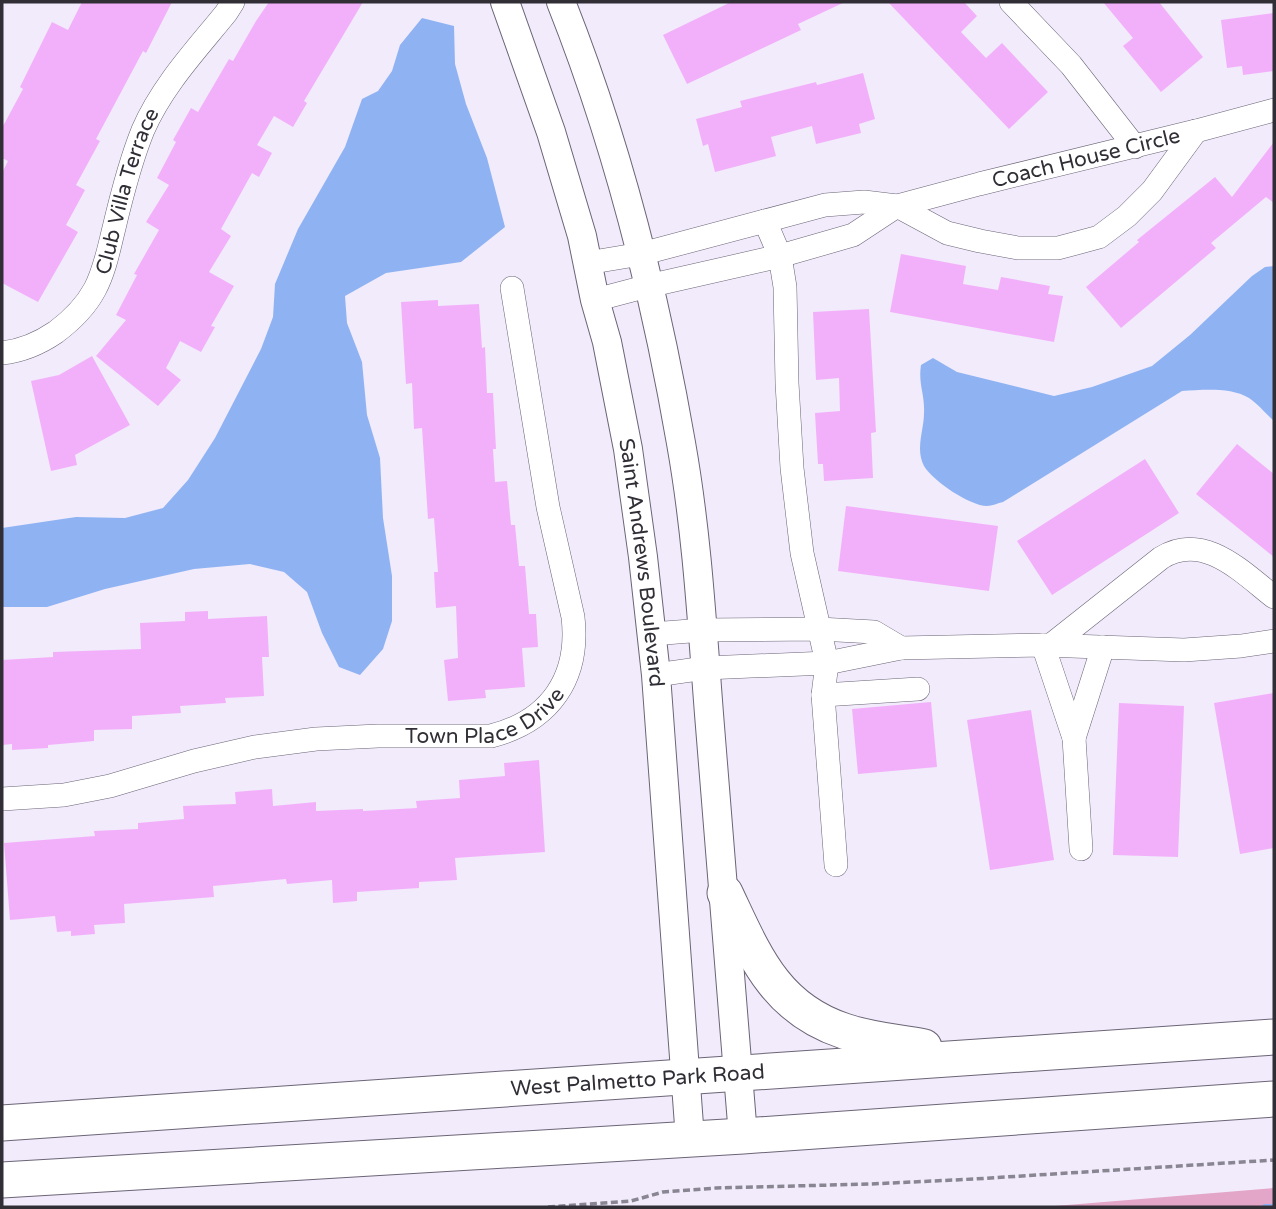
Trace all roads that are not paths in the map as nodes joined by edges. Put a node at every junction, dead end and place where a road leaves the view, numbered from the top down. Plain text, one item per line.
1 (233, 2) edge
2 (505, 2) edge
3 (561, 2) edge
4 (1012, 2) edge
5 (1274, 110) edge
6 (1196, 131) junction
7 (1135, 147) junction
8 (897, 206) junction
9 (765, 221) junction
10 (640, 254) junction
11 (780, 256) junction
12 (587, 263) junction
13 (648, 286) junction
14 (512, 288) dead end
15 (595, 300) junction
16 (2, 353) edge
17 (1274, 597) edge
18 (819, 629) junction
19 (702, 630) junction
20 (652, 634) junction
21 (1274, 641) edge
22 (1047, 645) junction
23 (1103, 647) junction
24 (901, 648) junction
25 (827, 663) junction
26 (705, 668) junction
27 (656, 675) junction
28 (918, 689) dead end
29 (823, 695) junction
30 (1074, 738) junction
31 (2, 799) edge
32 (1081, 849) dead end
33 (836, 865) dead end
34 (724, 893) junction
35 (1274, 1037) edge
36 (979, 1056) junction
37 (738, 1072) junction
38 (685, 1076) junction
39 (1274, 1099) edge
40 (2, 1123) edge
41 (743, 1136) junction
42 (690, 1139) junction
43 (2, 1180) edge

1 - 16 street, Club Villa Terrace
2 - 12 street, Saint Andrews Boulevard
3 - 10 street
4 - 7 street
5 - 6 street, Coach House Circle
6 - 7 street, Coach House Circle
6 - 8 street
7 - 8 street, Coach House Circle
8 - 9 street, Coach House Circle
8 - 11 street, Coach House Circle
9 - 10 street, Coach House Circle
9 - 11 street
10 - 12 street, Coach House Circle
10 - 13 street
11 - 13 street, Coach House Circle
11 - 18 street
12 - 15 street, Saint Andrews Boulevard
13 - 15 street, Coach House Circle
13 - 19 street
14 - 31 street, Town Place Drive
15 - 20 street, Saint Andrews Boulevard
17 - 22 street
18 - 19 street
18 - 24 street
18 - 25 street
19 - 20 street
19 - 26 street
20 - 27 street, Saint Andrews Boulevard
21 - 23 street
22 - 23 street
22 - 24 street
22 - 30 street
23 - 30 street
24 - 25 street
25 - 26 street
25 - 29 street
26 - 27 street
26 - 34 street
27 - 38 street, Saint Andrews Boulevard
28 - 29 street
29 - 33 street
30 - 32 street
34 - 36 main road
34 - 37 street
35 - 36 main road, West Palmetto Park Road
36 - 37 main road, West Palmetto Park Road
37 - 38 main road, West Palmetto Park Road
37 - 41 street
38 - 40 main road, West Palmetto Park Road
38 - 42 street, Saint Andrews Boulevard
39 - 41 main road
41 - 42 main road
42 - 43 main road

